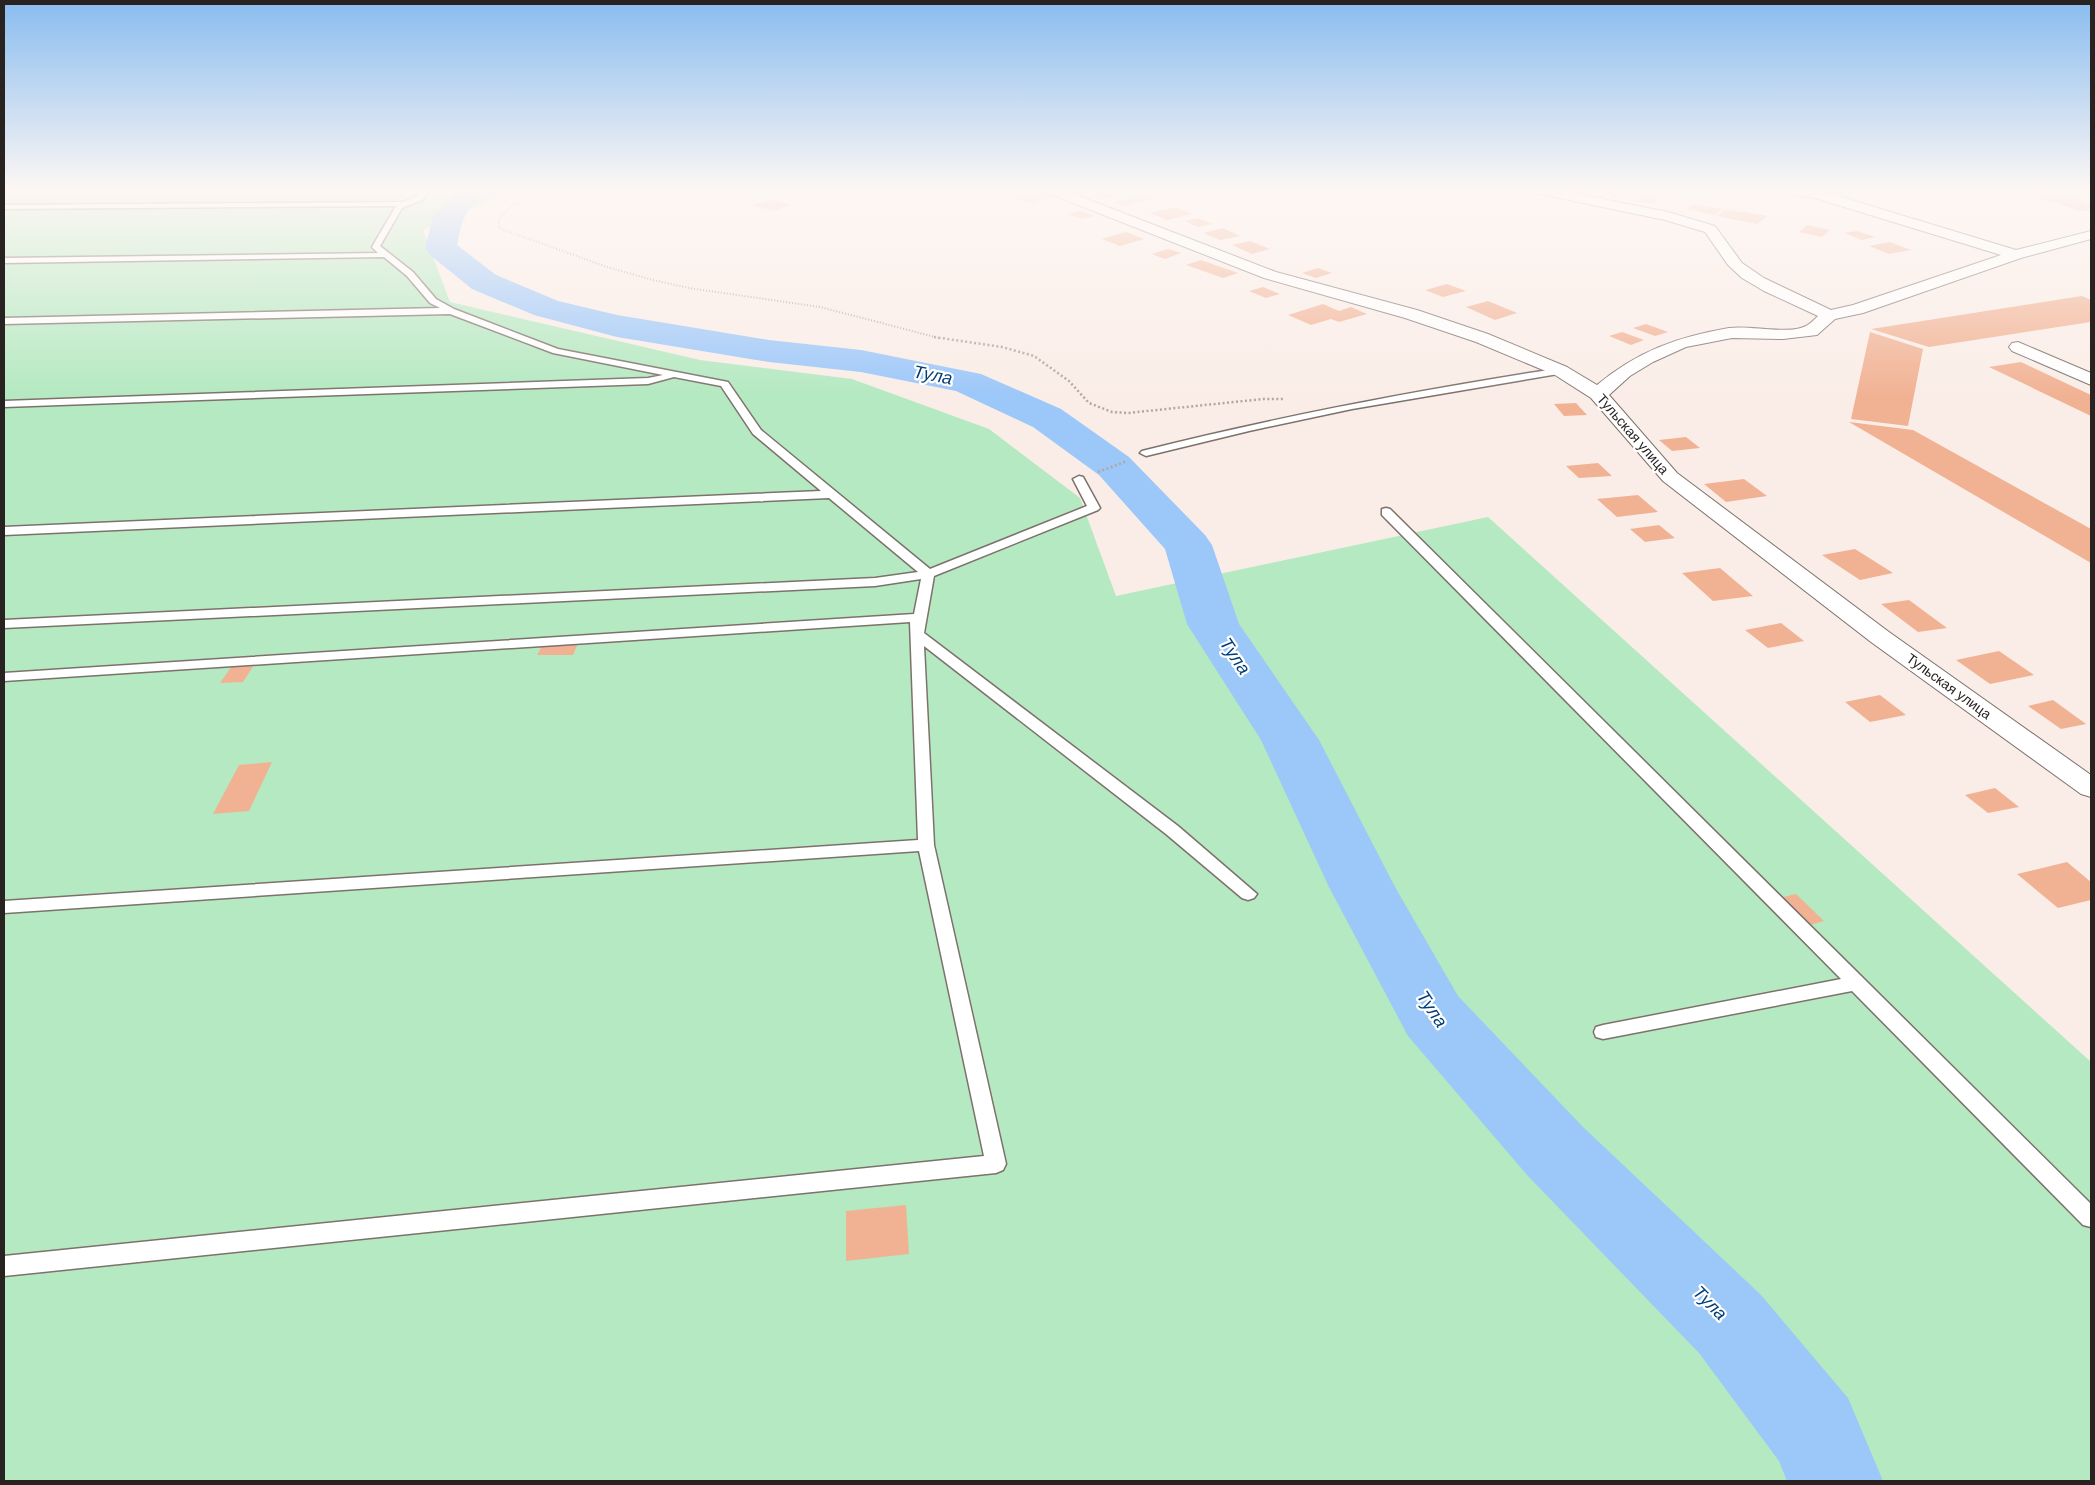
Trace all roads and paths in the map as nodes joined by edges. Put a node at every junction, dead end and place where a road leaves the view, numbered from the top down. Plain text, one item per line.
1 (175, 258) edge
2 (389, 258) edge
3 (583, 258) edge
4 (1227, 258) edge
5 (1730, 258) edge
6 (2006, 258) edge
7 (4, 261) edge
8 (451, 311) junction
9 (1829, 315) junction
10 (4, 321) edge
11 (2018, 347) dead end
12 (1561, 370) junction
13 (677, 375) junction
14 (2091, 380) edge
15 (1598, 394) junction
16 (1291, 399) dead end
17 (4, 404) edge
18 (1146, 454) joint
19 (1078, 479) joint
20 (834, 494) junction
21 (1386, 512) dead end
22 (4, 531) edge
23 (928, 574) junction
24 (4, 624) edge
25 (917, 634) junction
26 (4, 677) edge
27 (2091, 788) edge
28 (926, 845) junction
29 (1248, 894) dead end
30 (4, 907) edge
31 (1856, 983) junction
32 (1603, 1032) dead end
33 (2091, 1218) edge
34 (4, 1266) edge

1 - 7 lane
2 - 8 lane
3 - 16 path
4 - 12 street, Тульская улица
5 - 9 street
6 - 9 street
8 - 10 lane
8 - 13 lane
9 - 15 street
11 - 14 street
12 - 15 street, Тульская улица
12 - 18 lane
13 - 17 lane
13 - 20 lane
15 - 27 street, Тульская улица
18 - 19 path
19 - 23 lane
20 - 22 lane
20 - 23 lane
21 - 31 lane
23 - 24 lane
23 - 25 lane
25 - 26 lane
25 - 28 lane
25 - 29 lane
28 - 30 lane
28 - 34 lane
31 - 32 lane
31 - 33 lane

